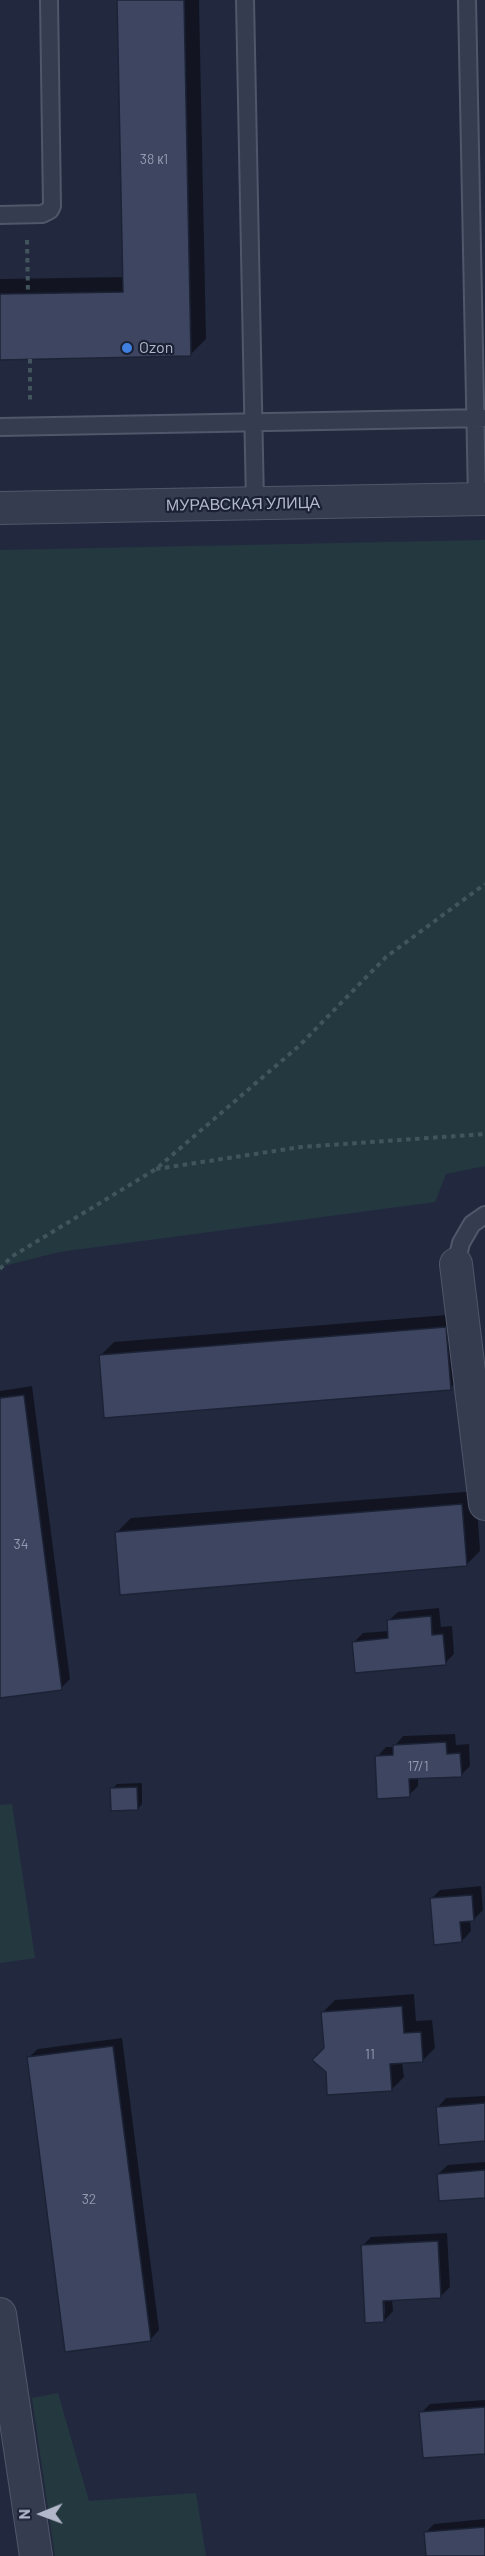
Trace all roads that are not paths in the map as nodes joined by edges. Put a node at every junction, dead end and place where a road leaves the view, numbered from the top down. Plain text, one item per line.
1 (49, 0) edge
2 (245, 0) edge
3 (467, 0) edge
4 (0, 214) edge
5 (480, 418) edge
6 (254, 422) junction
7 (0, 428) edge
8 (481, 499) edge
9 (255, 503) junction
10 (0, 508) edge
11 (485, 1215) edge
12 (456, 1264) joint
13 (485, 1504) edge
14 (0, 2314) edge
15 (9, 2430) edge
16 (36, 2556) edge

1 - 4 lane
2 - 6 lane
3 - 5 lane
5 - 6 lane
5 - 8 lane
6 - 7 lane
6 - 9 lane
8 - 9 street, МУРАВСКАЯ УЛИЦА
9 - 10 street, МУРАВСКАЯ УЛИЦА
11 - 12 lane
12 - 13 street
14 - 15 street
15 - 16 street

